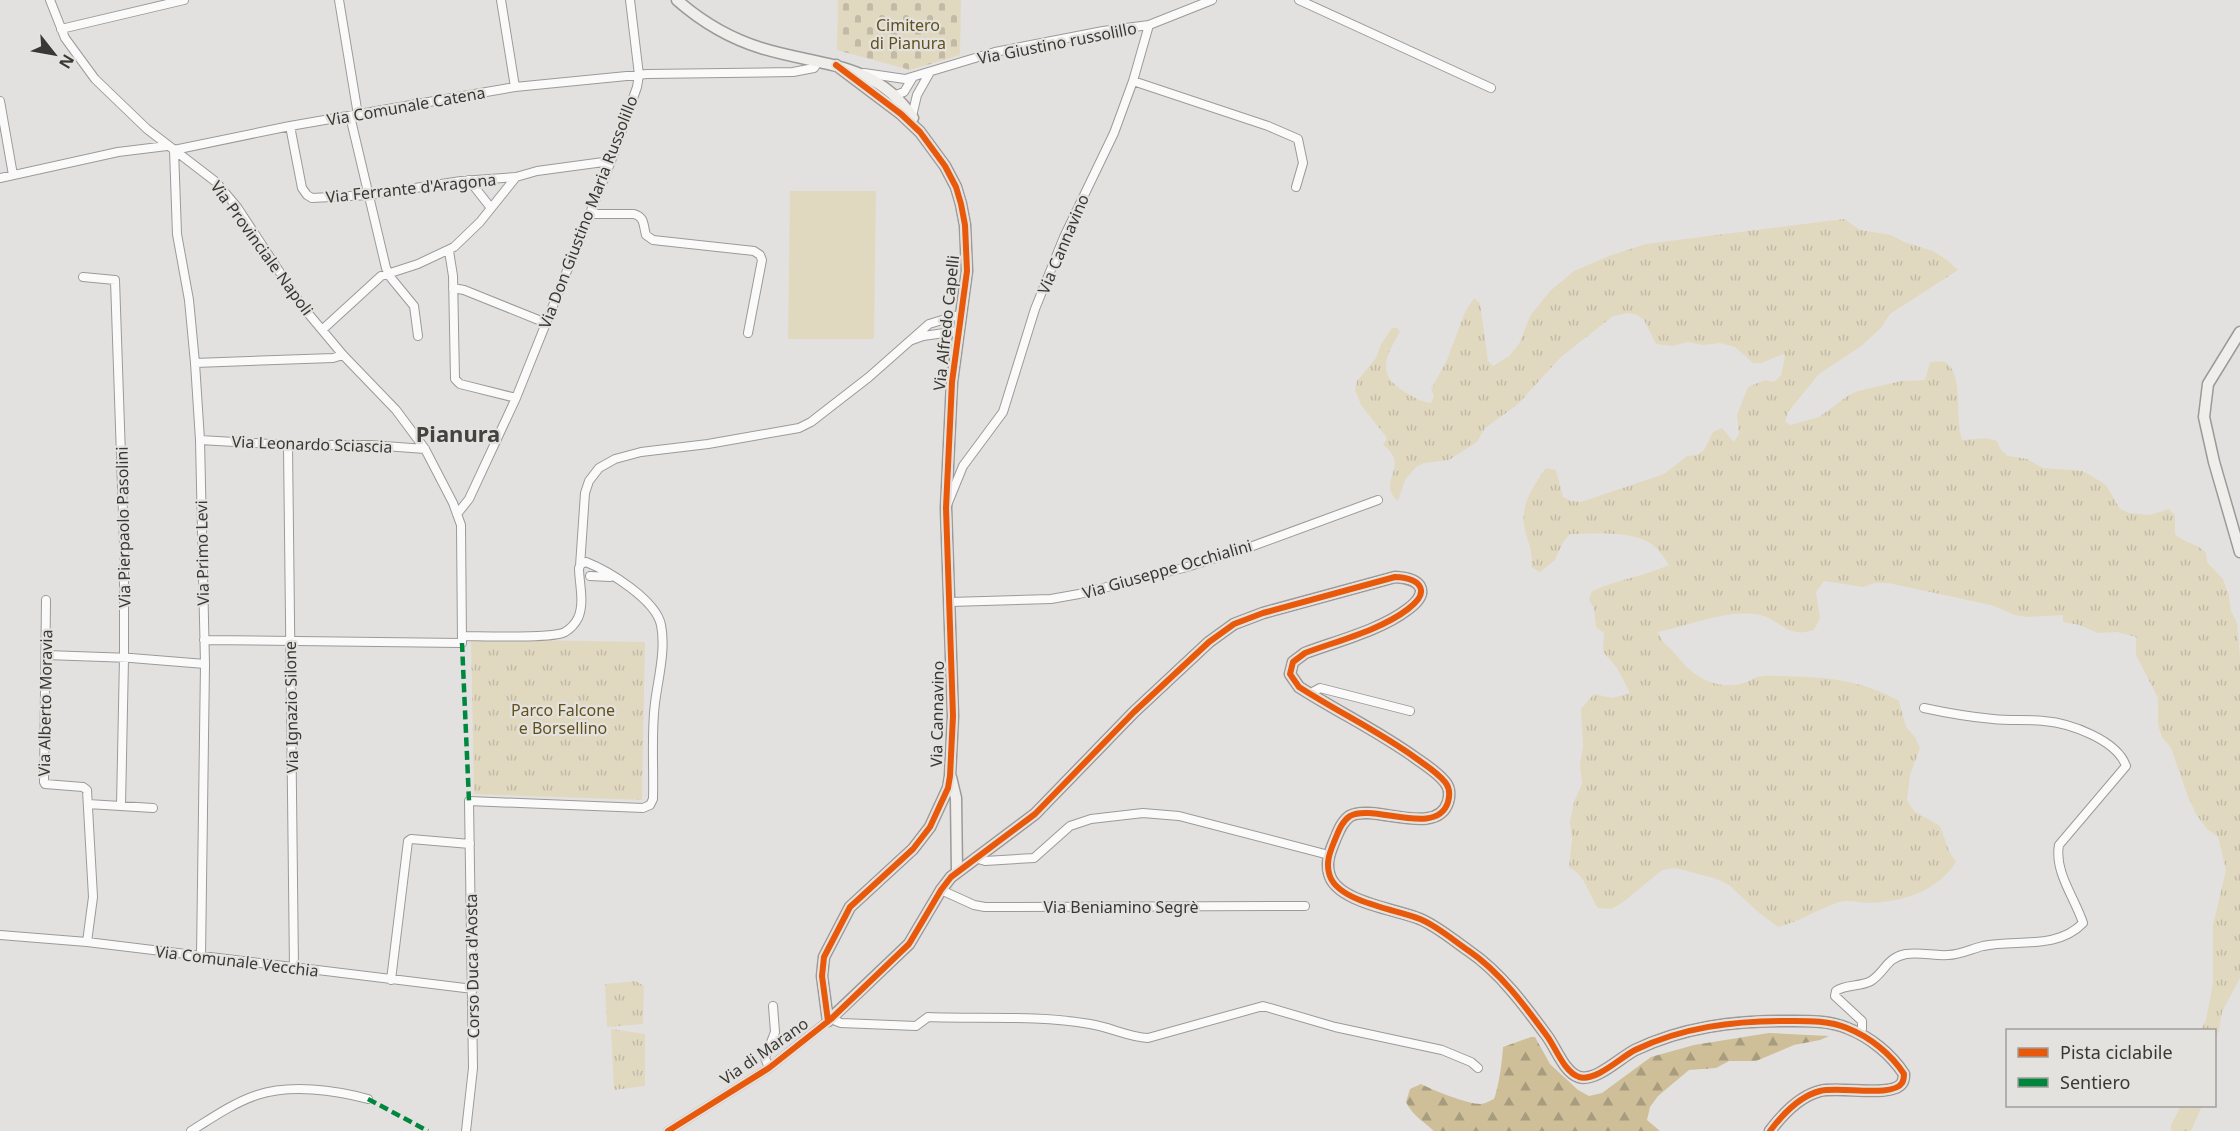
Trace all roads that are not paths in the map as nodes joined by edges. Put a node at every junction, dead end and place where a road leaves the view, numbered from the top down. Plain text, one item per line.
1 (50, 0) edge
2 (184, 0) edge
3 (339, 0) edge
4 (501, 0) edge
5 (630, 0) edge
6 (677, 0) edge
7 (1212, 0) edge
8 (1299, 0) edge
9 (1149, 25) junction
10 (61, 29) junction
11 (818, 62) junction
12 (931, 71) junction
13 (639, 75) junction
14 (858, 76) junction
15 (913, 77) junction
16 (901, 80) junction
17 (1133, 81) junction
18 (515, 87) junction
19 (1491, 88) dead end
20 (893, 96) junction
21 (0, 101) edge
22 (354, 115) junction
23 (910, 119) junction
24 (290, 126) junction
25 (171, 148) junction
26 (611, 161) junction
27 (13, 175) junction
28 (516, 177) junction
29 (0, 178) edge
30 (469, 180) junction
31 (1296, 187) dead end
32 (369, 195) junction
33 (491, 208) junction
34 (590, 214) junction
35 (449, 251) junction
36 (388, 274) junction
37 (83, 277) dead end
38 (453, 288) junction
39 (962, 314) junction
40 (546, 323) junction
41 (322, 330) junction
42 (959, 332) junction
43 (2240, 332) edge
44 (748, 333) dead end
45 (418, 336) dead end
46 (911, 341) junction
47 (343, 355) junction
48 (195, 363) junction
49 (516, 398) junction
50 (200, 440) junction
51 (288, 445) junction
52 (425, 449) junction
53 (1378, 500) dead end
54 (946, 507) junction
55 (458, 514) junction
56 (2240, 552) edge
57 (581, 556) junction
58 (590, 564) junction
59 (580, 566) junction
60 (585, 576) junction
61 (617, 578) junction
62 (46, 600) dead end
63 (950, 602) junction
64 (204, 640) junction
65 (462, 640) junction
66 (291, 641) junction
67 (46, 655) junction
68 (124, 658) junction
69 (205, 664) junction
70 (1309, 694) junction
71 (1924, 708) dead end
72 (1410, 711) dead end
73 (950, 776) junction
74 (88, 804) junction
75 (121, 806) junction
76 (153, 808) dead end
77 (470, 844) junction
78 (1324, 854) dead end
79 (975, 858) junction
80 (957, 872) junction
81 (941, 890) junction
82 (1305, 906) dead end
83 (0, 935) edge
84 (87, 942) junction
85 (201, 957) junction
86 (294, 968) junction
87 (391, 980) junction
88 (473, 988) junction
89 (773, 1006) dead end
90 (829, 1020) junction
91 (1858, 1033) junction
92 (769, 1068) junction
93 (1478, 1068) dead end
94 (368, 1099) dead end
95 (191, 1131) edge
96 (466, 1131) edge
97 (668, 1131) edge
98 (1770, 1131) edge

1 - 10 street, Via Provinciale Napoli
2 - 10 street
3 - 22 street
4 - 18 street
5 - 13 street
6 - 11 street, Via Alfredo Capelli
7 - 9 street, Via Giustino russolillo
8 - 19 street
9 - 12 street, Via Giustino russolillo
9 - 17 street, Via Cannavino
10 - 25 street, Via Provinciale Napoli
11 - 13 street, Via Don Giustino Maria Russolillo
11 - 14 street, Via Alfredo Capelli
12 - 15 street, Via Giustino russolillo
12 - 23 street
13 - 18 street, Via Comunale Catena
13 - 26 street, Via Don Giustino Maria Russolillo
14 - 16 street
14 - 20 street, Via Alfredo Capelli
14 - 23 street, Via Alfredo Capelli
15 - 16 street, Via Giustino russolillo
15 - 20 street
16 - 20 street
17 - 31 street
17 - 54 street, Via Cannavino
18 - 22 street, Via Comunale Catena
20 - 23 street, Via Alfredo Capelli
21 - 27 street
22 - 24 street, Via Comunale Catena
22 - 32 street
23 - 39 street, Via Alfredo Capelli
24 - 25 street, Via Comunale Catena
24 - 32 street, Via Ferrante d'Aragona
25 - 27 street, Via Comunale Catena
25 - 41 street, Via Provinciale Napoli
25 - 48 street, Via Primo Levi
26 - 28 street, Via Ferrante d'Aragona
26 - 34 street, Via Don Giustino Maria Russolillo
27 - 29 street, Via Comunale Catena
28 - 30 street, Via Ferrante d'Aragona
28 - 33 street
30 - 32 street, Via Ferrante d'Aragona
30 - 33 street
32 - 36 street
33 - 35 street
34 - 40 street, Via Don Giustino Maria Russolillo
34 - 44 street
35 - 36 street
35 - 38 street
36 - 41 street
36 - 45 street
37 - 68 street, Via Pierpaolo Pasolini
38 - 40 street
38 - 49 street
39 - 42 street, Via Alfredo Capelli
39 - 46 street
40 - 49 street, Via Don Giustino Maria Russolillo
41 - 47 street, Via Provinciale Napoli
42 - 46 street
42 - 54 street, Via Alfredo Capelli
43 - 56 street
46 - 57 street
47 - 48 street
47 - 52 street, Via Provinciale Napoli
48 - 50 street, Via Primo Levi
49 - 55 street, Via Don Giustino Maria Russolillo
50 - 51 street, Via Leonardo Sciascia
50 - 64 street, Via Primo Levi
51 - 52 street, Via Leonardo Sciascia
51 - 66 street, Via Ignazio Silone
52 - 55 street, Via Provinciale Napoli
53 - 63 street, Via Giuseppe Occhialini
54 - 63 street, Via Cannavino
55 - 65 street
57 - 58 street
57 - 59 street
58 - 59 street
58 - 60 street
58 - 61 street
59 - 60 street
60 - 61 street
60 - 65 street
61 - 77 street, Corso Duca d'Aosta
62 - 67 street, Via Alberto Moravia
63 - 73 street, Via Cannavino
64 - 66 street
64 - 69 street, Via Primo Levi
65 - 66 street
66 - 86 street, Via Ignazio Silone
67 - 68 street
67 - 74 street, Via Alberto Moravia
68 - 69 street
68 - 75 street, Via Pierpaolo Pasolini
69 - 85 street, Via Primo Levi
70 - 72 street
70 - 79 street, Via di Marano
70 - 91 street
71 - 91 street
73 - 80 street, Via Cannavino
73 - 90 street, Via Cannavino
74 - 75 street
74 - 84 street
75 - 76 street
77 - 87 street
77 - 88 street, Corso Duca d'Aosta
78 - 79 street
79 - 80 street, Via di Marano
80 - 81 street, Via di Marano
81 - 82 street, Via Beniamino Segrè
81 - 90 street, Via di Marano
83 - 84 street, Via Comunale Vecchia
84 - 85 street, Via Comunale Vecchia
85 - 86 street, Via Comunale Vecchia
86 - 87 street, Via Comunale Vecchia
87 - 88 street, Via Comunale Vecchia
88 - 96 street, Corso Duca d'Aosta
89 - 92 street
90 - 92 street, Via di Marano
90 - 93 street
91 - 98 street
92 - 97 street, Via di Marano
94 - 95 street

